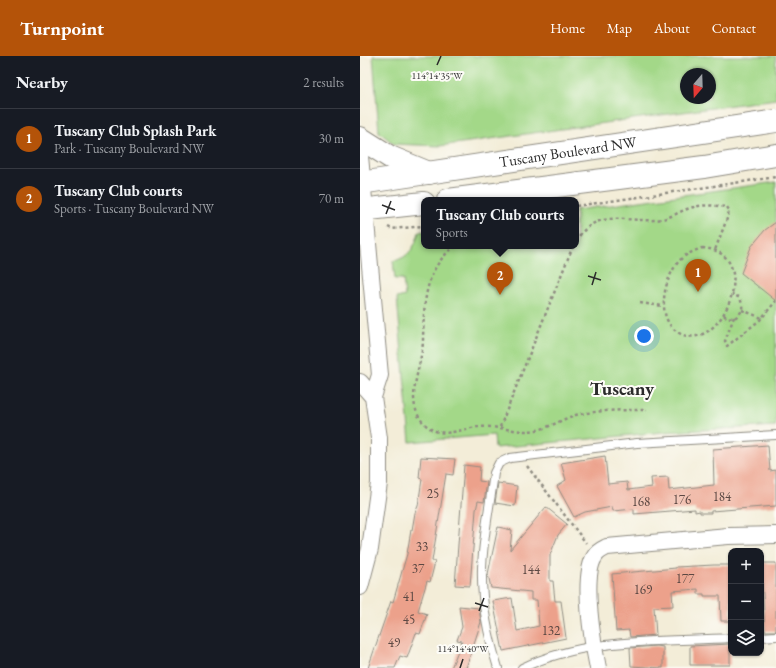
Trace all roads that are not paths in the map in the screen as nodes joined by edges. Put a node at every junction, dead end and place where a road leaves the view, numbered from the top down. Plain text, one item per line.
1 (776, 121) edge
2 (360, 138) edge
3 (776, 155) edge
4 (360, 156) edge
5 (430, 174) junction
6 (361, 183) edge
7 (471, 197) edge
8 (421, 203) edge
9 (362, 210) edge
10 (360, 382) edge
11 (374, 397) junction
12 (776, 434) edge
13 (776, 535) edge
14 (360, 587) edge
15 (776, 636) edge
16 (764, 637) edge
17 (728, 638) edge
18 (594, 645) junction
19 (498, 668) edge
20 (522, 668) edge
21 (598, 668) edge

1 - 5 street, Tuscany Boulevard NW
2 - 5 street
3 - 7 street, Tuscany Boulevard NW
4 - 6 street
5 - 6 street, Tuscany Boulevard NW
6 - 9 street
8 - 9 street
9 - 11 street
10 - 11 street
11 - 14 street
12 - 19 lane
13 - 18 street
15 - 16 lane
17 - 18 lane
18 - 20 lane
18 - 21 street

